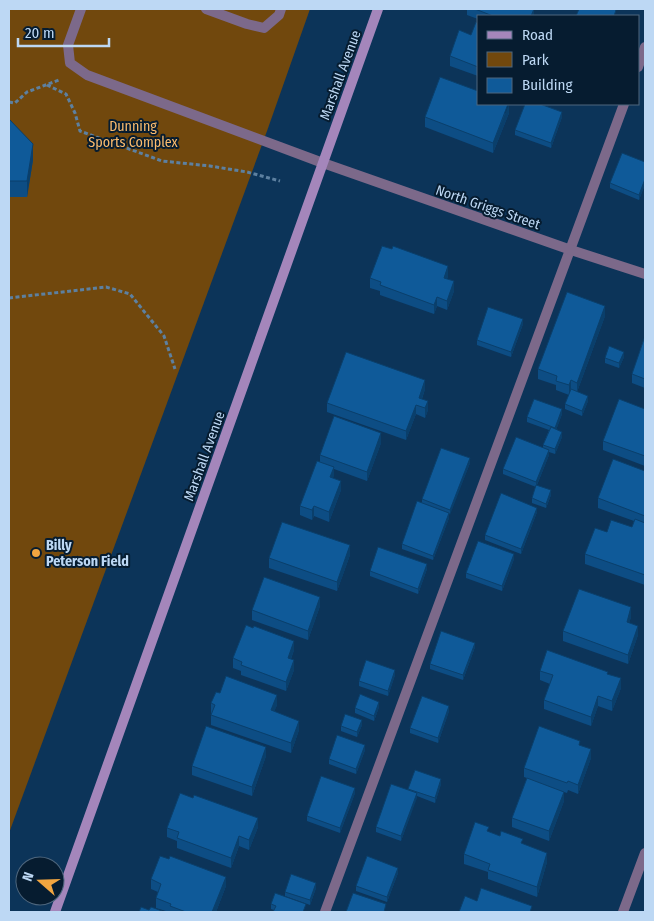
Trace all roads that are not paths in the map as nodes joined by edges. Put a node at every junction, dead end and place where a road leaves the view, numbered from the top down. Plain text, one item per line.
1 (81, 9) edge
2 (206, 9) edge
3 (281, 9) edge
4 (378, 9) edge
5 (645, 47) edge
6 (639, 64) edge
7 (624, 105) edge
8 (323, 163) junction
9 (570, 250) junction
10 (645, 274) edge
11 (645, 853) edge
12 (55, 912) edge
13 (325, 912) edge
14 (623, 912) edge

1 - 8 street, North Griggs Street
2 - 3 street
4 - 8 street, Marshall Avenue
5 - 6 street
7 - 9 street
8 - 9 street, North Griggs Street
8 - 12 street, Marshall Avenue
9 - 10 street, North Griggs Street
9 - 13 street
11 - 14 street

